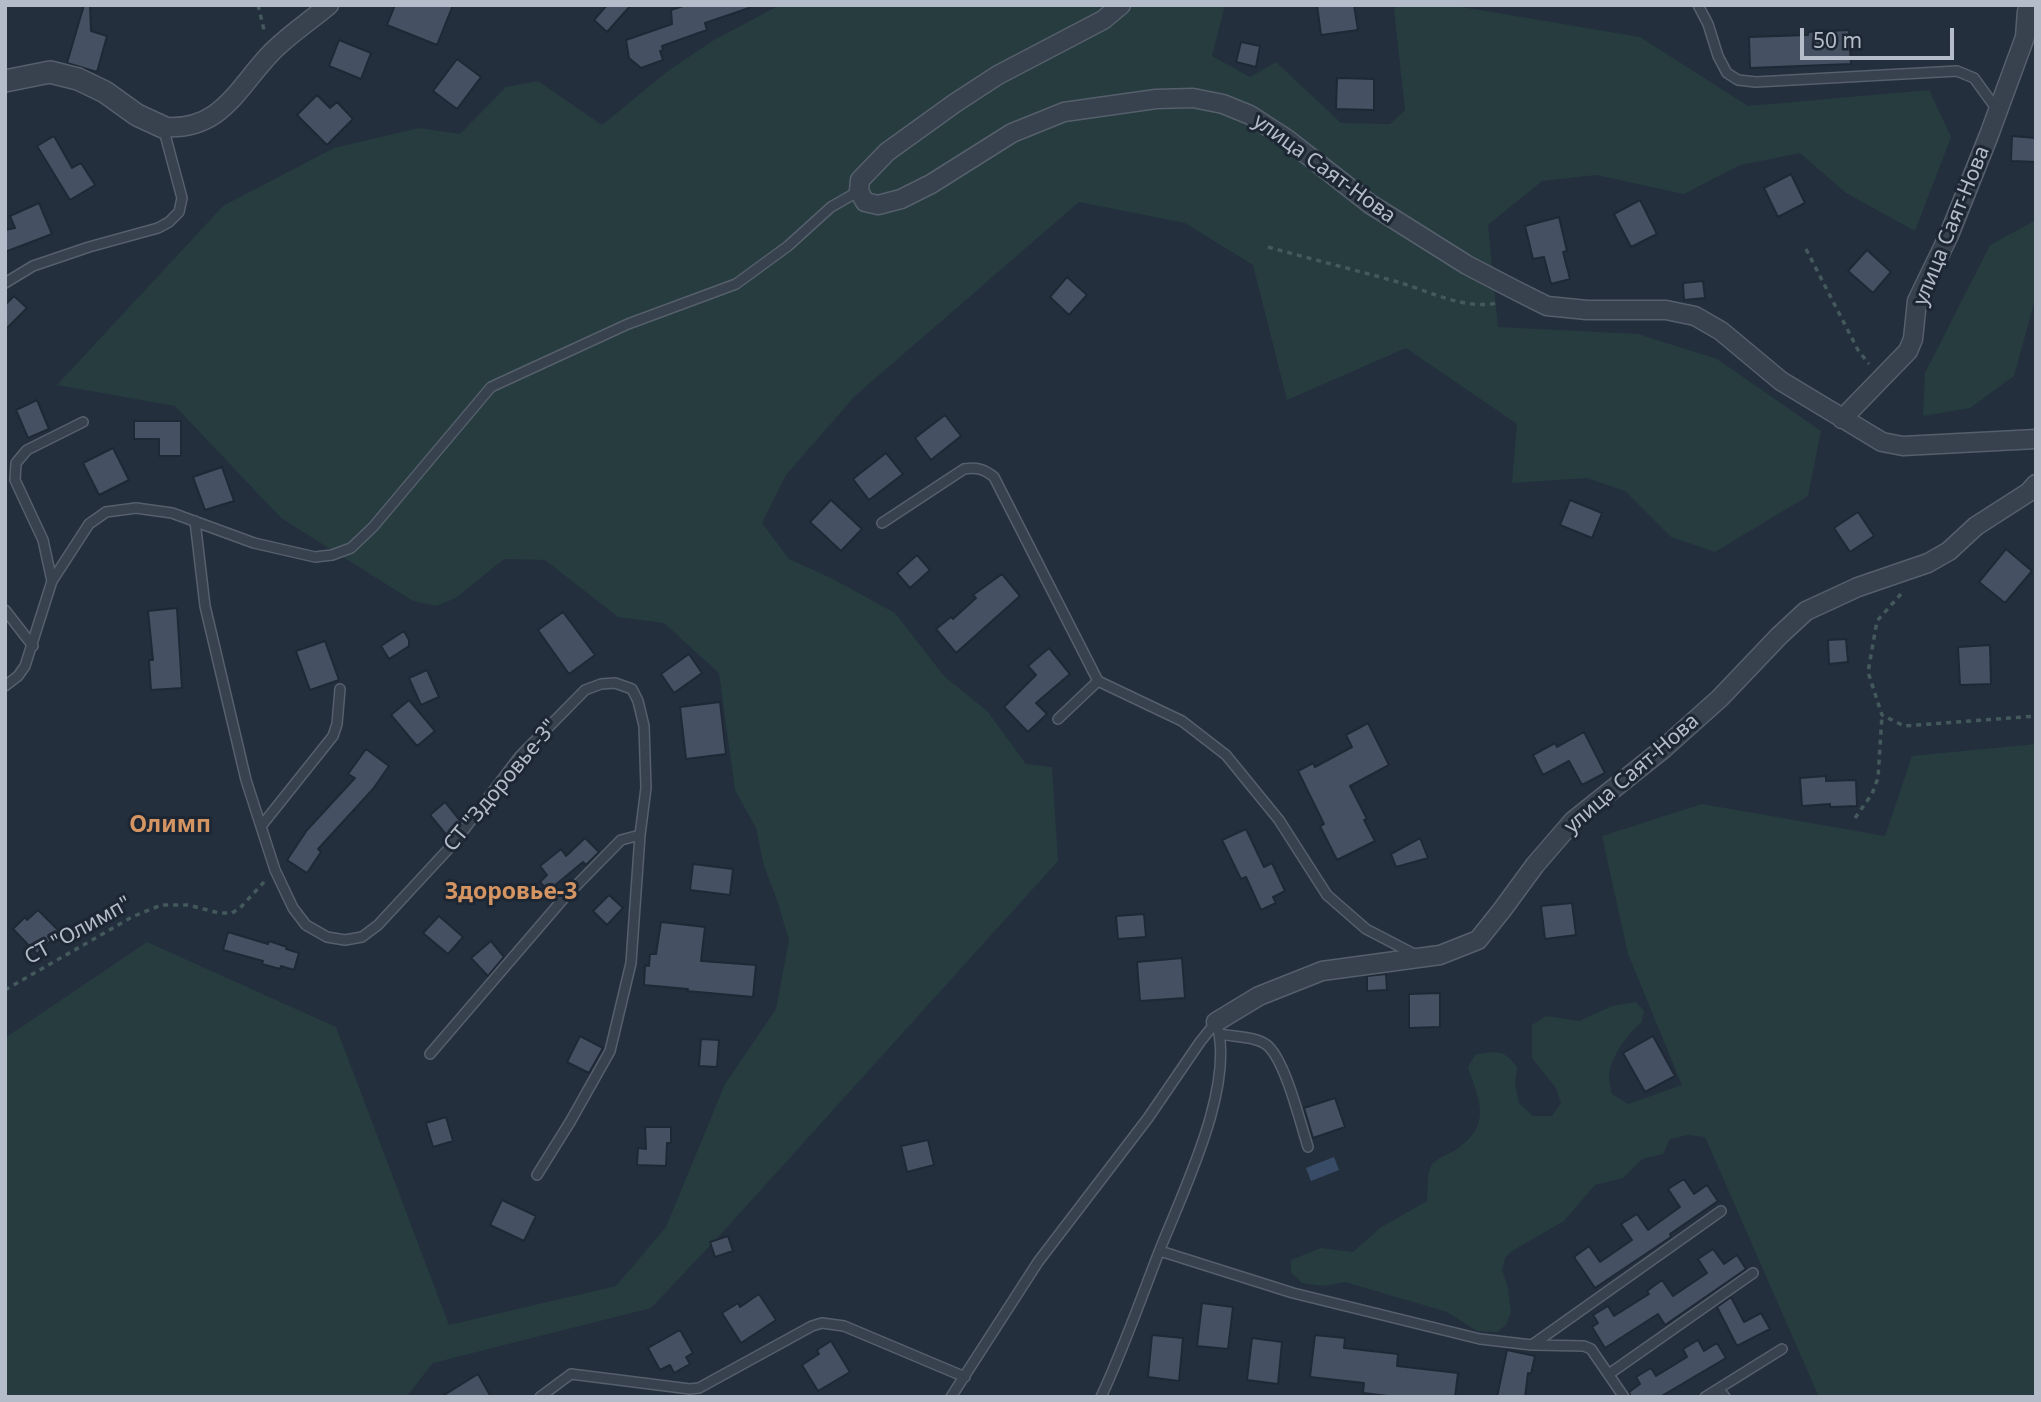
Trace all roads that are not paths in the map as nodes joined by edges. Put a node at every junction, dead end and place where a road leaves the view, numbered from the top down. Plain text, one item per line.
1 (329, 5) edge
2 (1121, 5) edge
3 (1698, 5) edge
4 (2027, 8) edge
5 (5, 81) edge
6 (1998, 111) junction
7 (163, 127) junction
8 (859, 191) junction
9 (5, 283) edge
10 (1842, 419) junction
11 (83, 422) dead end
12 (2036, 439) edge
13 (2036, 484) edge
14 (195, 522) junction
15 (883, 523) dead end
16 (52, 581) junction
17 (5, 610) edge
18 (33, 646) junction
19 (1098, 681) junction
20 (5, 686) edge
21 (340, 689) dead end
22 (1058, 719) dead end
23 (262, 825) junction
24 (640, 835) junction
25 (1420, 957) junction
26 (1218, 1028) junction
27 (430, 1054) dead end
28 (1308, 1147) dead end
29 (537, 1175) dead end
30 (1721, 1212) dead end
31 (1160, 1251) junction
32 (1753, 1273) dead end
33 (1532, 1345) junction
34 (1782, 1349) dead end
35 (1609, 1374) junction
36 (965, 1377) junction
37 (1718, 1389) junction
38 (540, 1397) edge
39 (951, 1397) edge
40 (1101, 1397) edge
41 (1624, 1397) edge
42 (1705, 1397) edge
43 (1725, 1397) edge

1 - 7 street
2 - 8 street
3 - 6 lane
4 - 6 street, улица Саят-Нова
5 - 7 street
6 - 10 street, улица Саят-Нова
7 - 9 lane
8 - 10 street, улица Саят-Нова
8 - 14 lane
10 - 12 street, улица Саят-Нова
11 - 16 lane
13 - 25 street, улица Саят-Нова
14 - 16 lane
14 - 23 lane, СТ "Здоровье-3"
15 - 19 lane
16 - 18 lane
17 - 18 lane
18 - 20 lane
19 - 22 lane
19 - 25 lane
21 - 23 lane
23 - 24 lane, СТ "Здоровье-3"
24 - 27 lane
24 - 29 lane, СТ "Здоровье-3"
25 - 26 street, улица Саят-Нова
26 - 28 lane
26 - 31 lane
26 - 36 lane
30 - 33 lane
31 - 33 lane
31 - 40 lane
32 - 35 lane
33 - 35 lane
34 - 37 lane
35 - 41 lane
36 - 38 lane
36 - 39 lane
37 - 42 lane
37 - 43 lane

